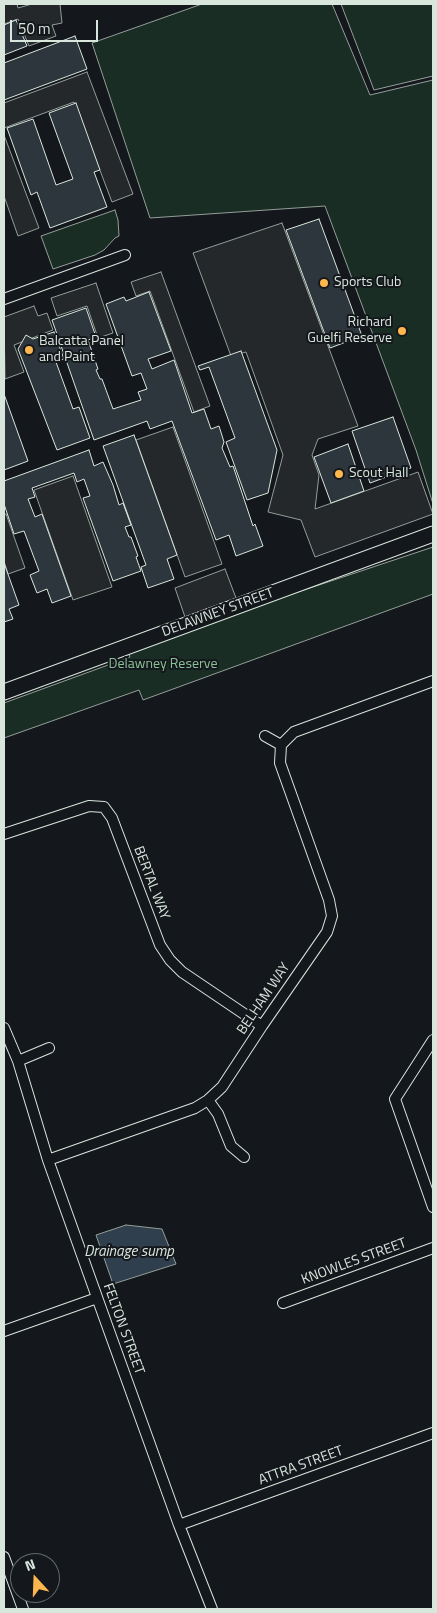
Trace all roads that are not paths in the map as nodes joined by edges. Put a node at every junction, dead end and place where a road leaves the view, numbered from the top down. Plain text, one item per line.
1 (125, 255) dead end
2 (4, 299) edge
3 (433, 534) edge
4 (433, 683) edge
5 (4, 692) edge
6 (265, 736) dead end
7 (281, 745) junction
8 (4, 834) edge
9 (262, 1026) junction
10 (4, 1028) edge
11 (433, 1040) edge
12 (49, 1048) dead end
13 (18, 1062) junction
14 (208, 1100) junction
15 (244, 1157) dead end
16 (48, 1160) junction
17 (433, 1207) edge
18 (433, 1248) edge
19 (97, 1298) junction
20 (283, 1303) dead end
21 (4, 1331) edge
22 (433, 1433) edge
23 (179, 1525) junction
24 (4, 1556) edge
25 (23, 1609) edge
26 (212, 1609) edge

1 - 2 street
3 - 5 street, DELAWNEY STREET
4 - 7 street
6 - 7 street
7 - 9 street, BELHAM WAY
8 - 9 street, BERTAL WAY
9 - 14 street, BELHAM WAY
10 - 13 street, FELTON STREET
11 - 17 street
12 - 13 street
13 - 16 street, FELTON STREET
14 - 15 street
14 - 16 street, BELHAM WAY
16 - 19 street, FELTON STREET
18 - 20 street, KNOWLES STREET
19 - 21 street
19 - 23 street, FELTON STREET
22 - 23 street, ATTRA STREET
23 - 26 street, FELTON STREET
24 - 25 street

